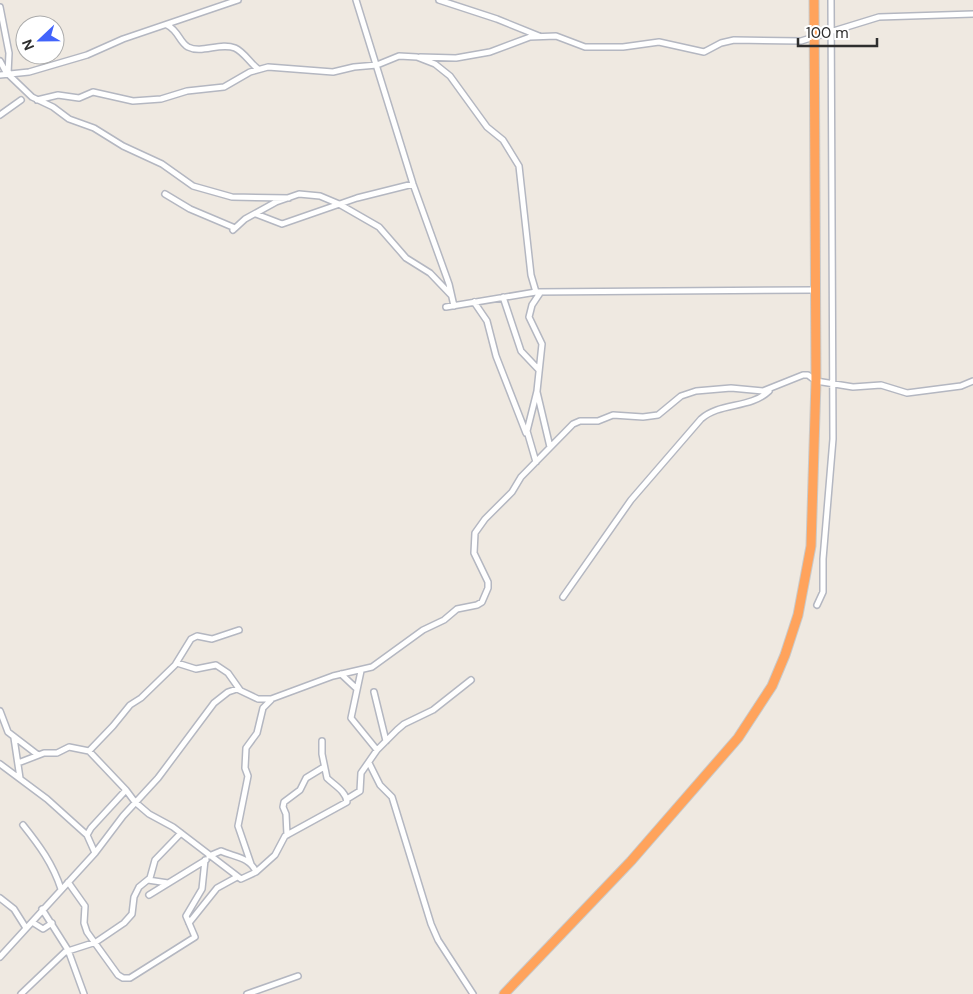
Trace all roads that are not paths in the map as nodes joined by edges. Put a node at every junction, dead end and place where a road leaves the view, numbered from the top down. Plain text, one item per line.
1 (238, 0) edge
2 (356, 0) edge
3 (439, 0) edge
4 (814, 0) edge
5 (831, 0) edge
6 (0, 7) edge
7 (973, 14) edge
8 (166, 25) junction
9 (832, 31) junction
10 (542, 37) junction
11 (814, 37) junction
12 (417, 57) junction
13 (0, 61) edge
14 (377, 65) junction
15 (258, 69) junction
16 (8, 74) junction
17 (0, 75) edge
18 (21, 100) dead end
19 (37, 100) junction
20 (0, 115) edge
21 (413, 184) junction
22 (165, 194) dead end
23 (289, 198) junction
24 (339, 204) junction
25 (256, 214) junction
26 (814, 290) junction
27 (538, 292) junction
28 (452, 295) junction
29 (503, 297) junction
30 (474, 302) junction
31 (454, 306) junction
32 (446, 307) dead end
33 (539, 370) junction
34 (816, 380) junction
35 (973, 381) edge
36 (833, 382) junction
37 (771, 389) junction
38 (537, 391) junction
39 (527, 436) junction
40 (550, 447) junction
41 (536, 462) junction
42 (563, 597) dead end
43 (817, 605) dead end
44 (238, 630) dead end
45 (176, 663) junction
46 (361, 671) junction
47 (341, 674) junction
48 (471, 680) dead end
49 (357, 689) junction
50 (240, 690) junction
51 (374, 692) dead end
52 (271, 699) junction
53 (0, 710) edge
54 (2, 724) edge
55 (13, 738) junction
56 (322, 741) dead end
57 (386, 741) junction
58 (377, 750) junction
59 (89, 751) junction
60 (38, 755) junction
61 (18, 763) junction
62 (369, 763) junction
63 (0, 764) edge
64 (324, 767) junction
65 (20, 778) junction
66 (126, 790) junction
67 (347, 800) junction
68 (135, 802) junction
69 (24, 825) dead end
70 (181, 834) junction
71 (287, 834) junction
72 (87, 835) junction
73 (95, 853) junction
74 (208, 858) junction
75 (251, 864) junction
76 (256, 872) junction
77 (237, 877) junction
78 (148, 880) junction
79 (68, 882) junction
80 (169, 884) junction
81 (60, 889) junction
82 (149, 896) dead end
83 (0, 898) edge
84 (42, 909) junction
85 (32, 922) junction
86 (52, 924) junction
87 (189, 924) junction
88 (26, 928) junction
89 (96, 942) junction
90 (68, 950) junction
91 (0, 957) edge
92 (298, 976) dead end
93 (21, 994) edge
94 (84, 994) edge
95 (247, 994) edge
96 (474, 994) edge
97 (504, 994) edge

1 - 8 street
2 - 14 street
3 - 10 street
4 - 11 highway
5 - 9 street
6 - 16 street
7 - 9 street
8 - 15 street
8 - 16 street
9 - 11 street
9 - 36 street
10 - 11 street
10 - 12 street
11 - 26 highway
12 - 14 street
12 - 27 street
13 - 16 street
14 - 15 street
14 - 21 street
15 - 19 street
16 - 17 street
16 - 19 street
18 - 20 street
19 - 23 street
21 - 24 street
21 - 28 street
22 - 25 street
23 - 24 street
23 - 25 street
24 - 25 street
24 - 28 street
26 - 27 street
26 - 34 highway
27 - 29 street
27 - 33 street
28 - 31 street
29 - 30 street
29 - 33 street
30 - 31 street
30 - 39 street
31 - 32 street
33 - 38 street
34 - 36 street
34 - 37 street
34 - 97 highway
35 - 36 street
36 - 43 street
37 - 40 street
37 - 42 street
38 - 39 street
38 - 40 street
39 - 41 street
40 - 41 street
41 - 46 street
44 - 45 street
45 - 50 street
45 - 59 street
46 - 47 street
46 - 49 street
47 - 49 street
47 - 52 street
48 - 57 street
49 - 58 street
50 - 52 street
50 - 68 street
51 - 57 street
52 - 75 street
53 - 54 street
54 - 55 street
55 - 60 street
55 - 61 street
56 - 64 street
57 - 58 street
58 - 62 street
59 - 60 street
59 - 66 street
60 - 61 street
61 - 65 street
62 - 67 street
62 - 96 street
63 - 65 street
64 - 67 street
64 - 71 street
65 - 72 street
66 - 68 street
66 - 72 street
67 - 71 street
68 - 70 street
68 - 73 street
69 - 81 street
70 - 74 street
70 - 78 street
71 - 76 street
72 - 73 street
73 - 79 street
74 - 75 street
74 - 77 street
74 - 80 street
74 - 87 street
75 - 76 street
76 - 77 street
77 - 87 street
78 - 80 street
78 - 89 street
79 - 81 street
79 - 89 street
80 - 82 street
81 - 84 street
83 - 88 street
84 - 85 street
84 - 86 street
85 - 86 street
85 - 88 street
86 - 90 street
87 - 89 street
88 - 91 street
89 - 90 street
90 - 93 street
90 - 94 street
92 - 95 street

